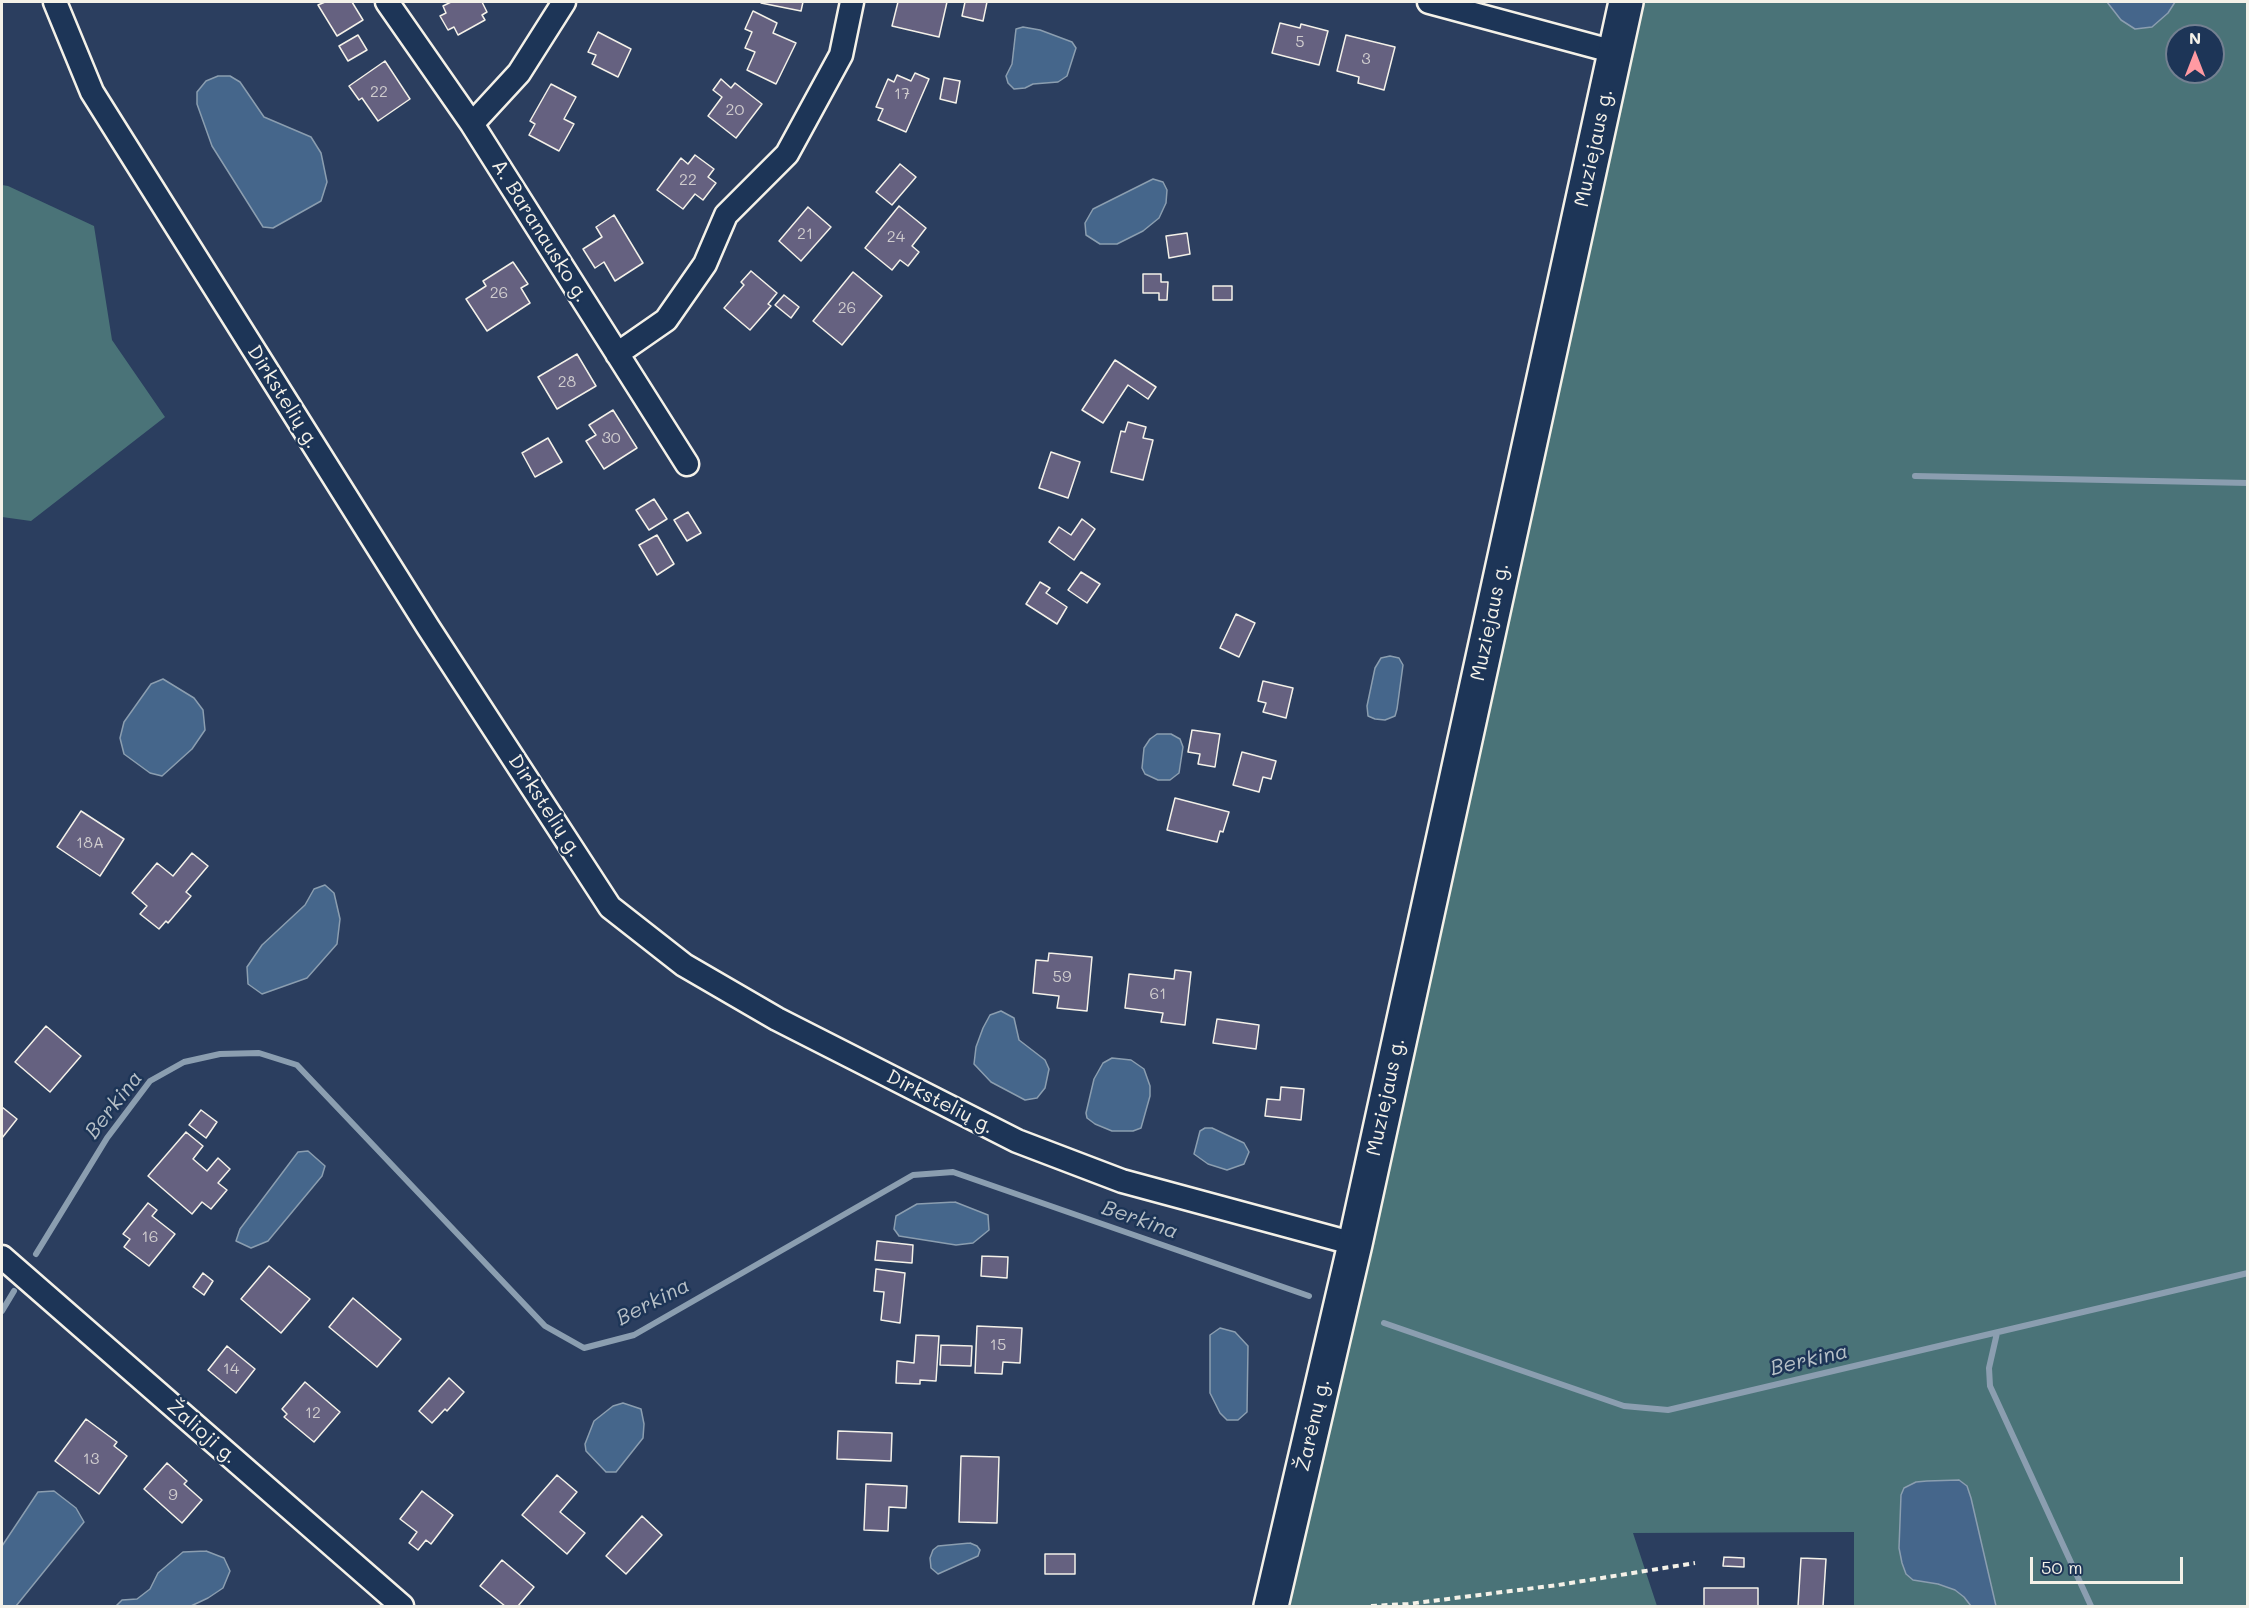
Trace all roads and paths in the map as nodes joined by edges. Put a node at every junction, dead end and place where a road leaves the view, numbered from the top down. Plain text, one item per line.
1 (54, 2) edge
2 (387, 2) edge
3 (564, 2) edge
4 (852, 2) edge
5 (1429, 2) edge
6 (1626, 2) edge
7 (1615, 52) junction
8 (472, 124) junction
9 (617, 354) junction
10 (687, 464) dead end
11 (1354, 1244) junction
12 (2, 1257) edge
13 (1695, 1563) dead end
14 (402, 1606) edge
15 (1271, 1606) edge
16 (1371, 1606) edge

1 - 11 street, Dirkstelių g.
2 - 8 street, A. Baranausko g.
3 - 8 street
4 - 9 street
5 - 7 street
6 - 7 main road, Muziejaus g.
7 - 11 main road, Muziejaus g.
8 - 9 street, A. Baranausko g.
9 - 10 street, A. Baranausko g.
11 - 15 main road, Žarėnų g.
12 - 14 street, Žalioji g.
13 - 16 path

